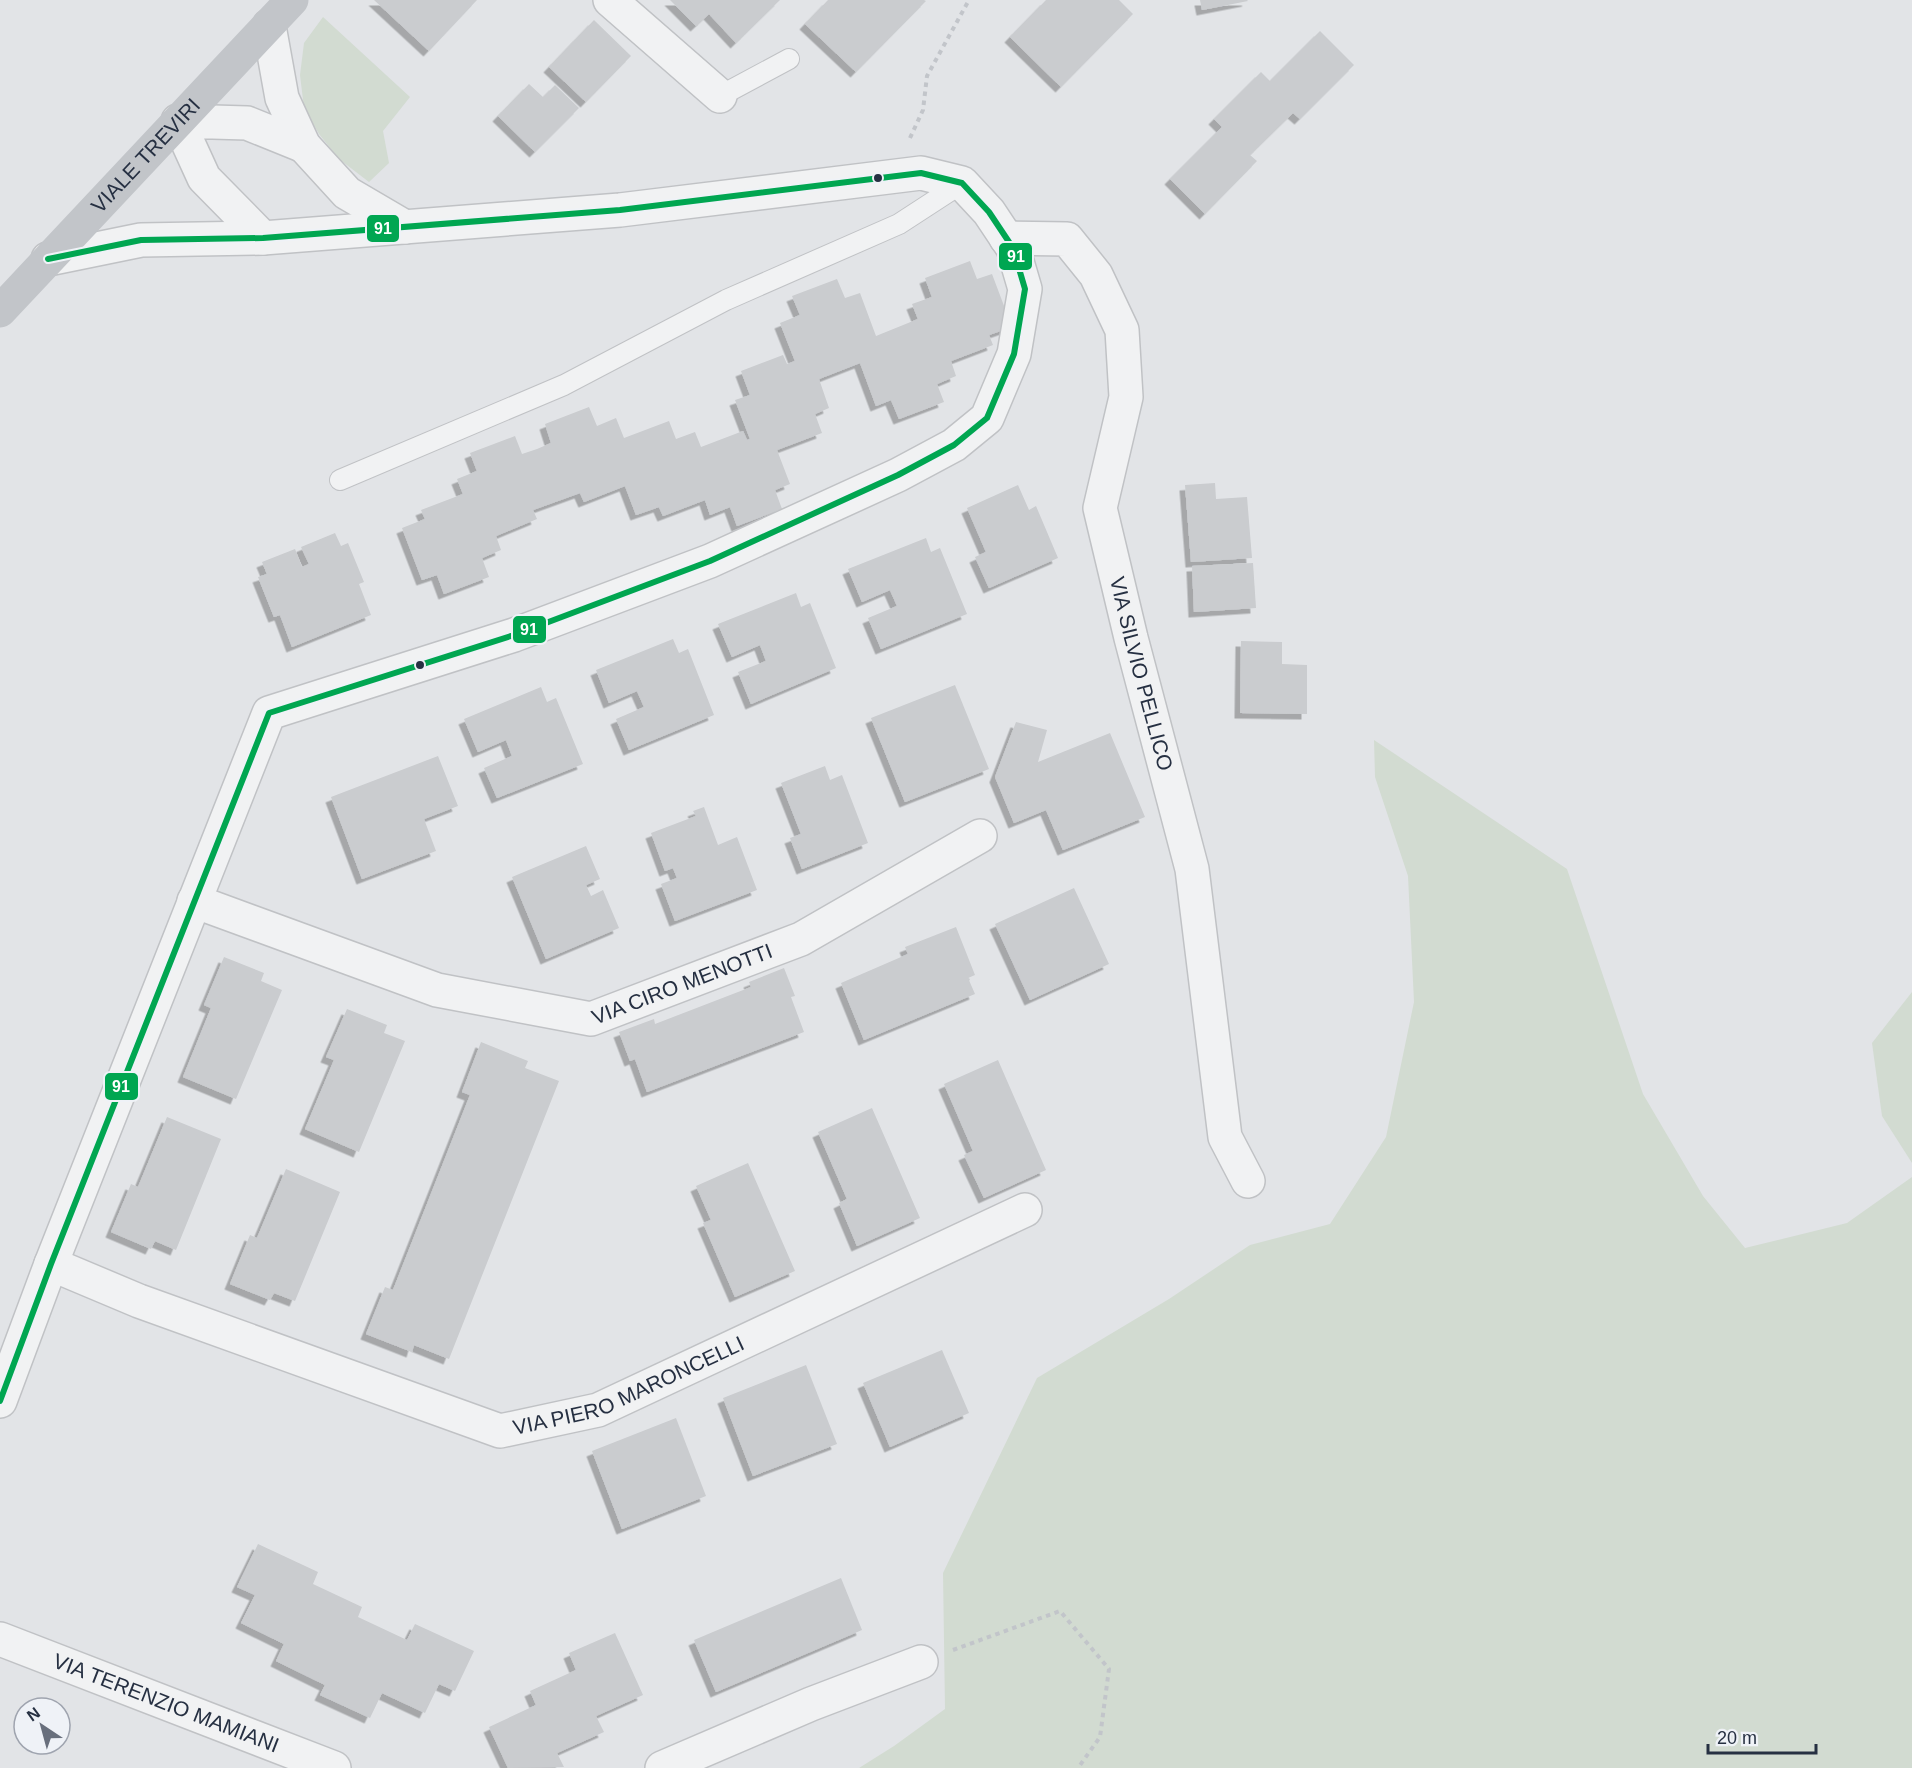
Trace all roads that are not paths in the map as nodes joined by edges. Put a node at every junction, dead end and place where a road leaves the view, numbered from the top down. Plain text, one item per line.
1 (292, 0) edge
2 (610, 0) edge
3 (269, 26) junction
4 (789, 59) dead end
5 (720, 96) joint
6 (178, 121) junction
7 (304, 146) junction
8 (962, 183) junction
9 (405, 227) junction
10 (1006, 237) junction
11 (263, 238) junction
12 (48, 259) junction
13 (0, 311) edge
14 (340, 480) dead end
15 (980, 836) dead end
16 (194, 902) junction
17 (1248, 1181) dead end
18 (1025, 1210) dead end
19 (51, 1264) junction
20 (0, 1401) edge
21 (0, 1639) edge
22 (921, 1662) road end
23 (331, 1767) edge
24 (662, 1768) edge

1 - 3 main road, VIALE TREVIRI
2 - 5 street
3 - 6 main road, VIALE TREVIRI
3 - 7 street
4 - 5 lane
6 - 7 street
6 - 11 street
6 - 12 main road, VIALE TREVIRI
7 - 9 street
8 - 9 street
8 - 10 street
8 - 14 lane
9 - 11 street
10 - 16 street
10 - 17 street, VIA SILVIO PELLICO
11 - 12 street
12 - 13 main road, VIALE TREVIRI
15 - 16 street, VIA CIRO MENOTTI
16 - 19 street
18 - 19 street, VIA PIERO MARONCELLI
19 - 20 street
21 - 23 street, VIA TERENZIO MAMIANI
22 - 24 street

